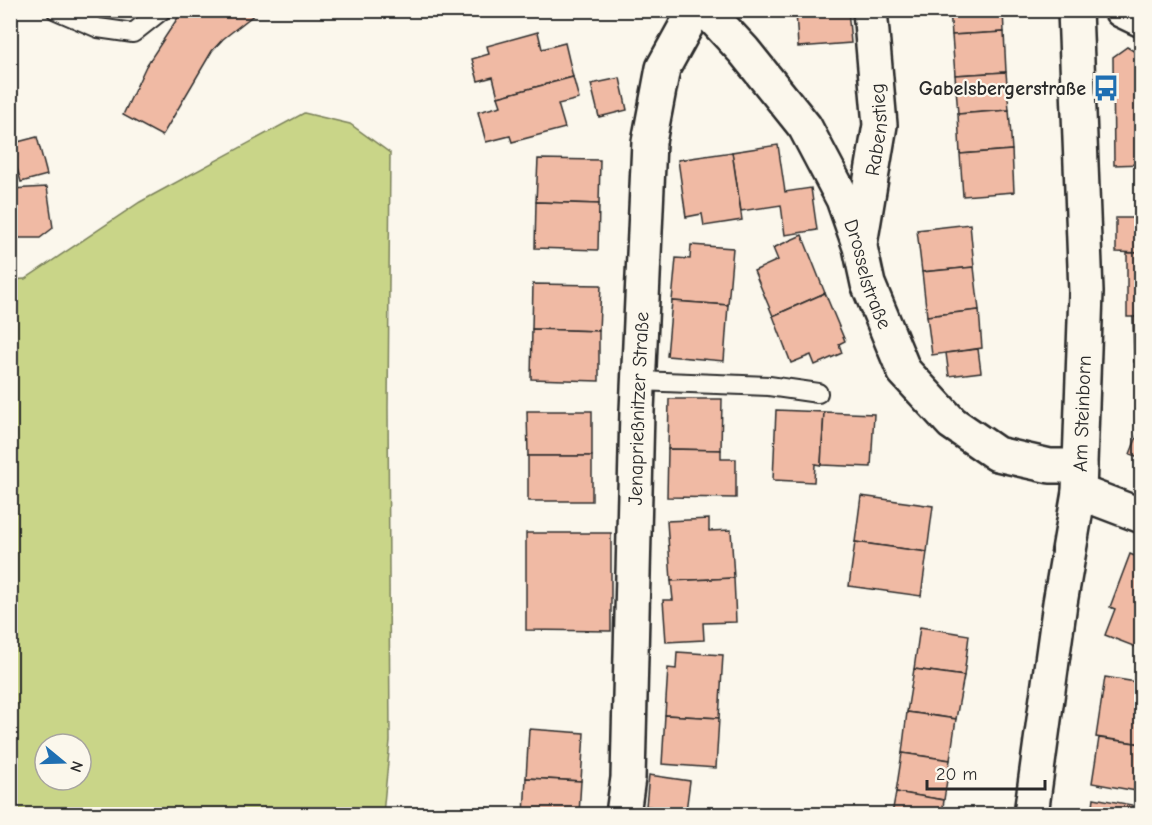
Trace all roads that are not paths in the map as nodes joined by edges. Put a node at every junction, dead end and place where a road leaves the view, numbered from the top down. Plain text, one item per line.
1 (56, 10) edge
2 (162, 10) edge
3 (696, 10) edge
4 (706, 10) edge
5 (870, 10) edge
6 (1075, 10) edge
7 (1121, 10) edge
8 (1142, 20) edge
9 (860, 247) junction
10 (638, 381) junction
11 (818, 393) dead end
12 (1080, 479) junction
13 (1142, 516) edge
14 (623, 814) edge
15 (1031, 814) edge

1 - 2 lane
3 - 10 street, Jenaprießnitzer Straße
4 - 9 street, Drosselstraße
5 - 9 street, Rabenstieg
6 - 12 street, Am Steinborn
7 - 8 street
9 - 12 street, Drosselstraße
10 - 11 lane
10 - 14 street, Jenaprießnitzer Straße
12 - 13 street
12 - 15 street, Am Steinborn

